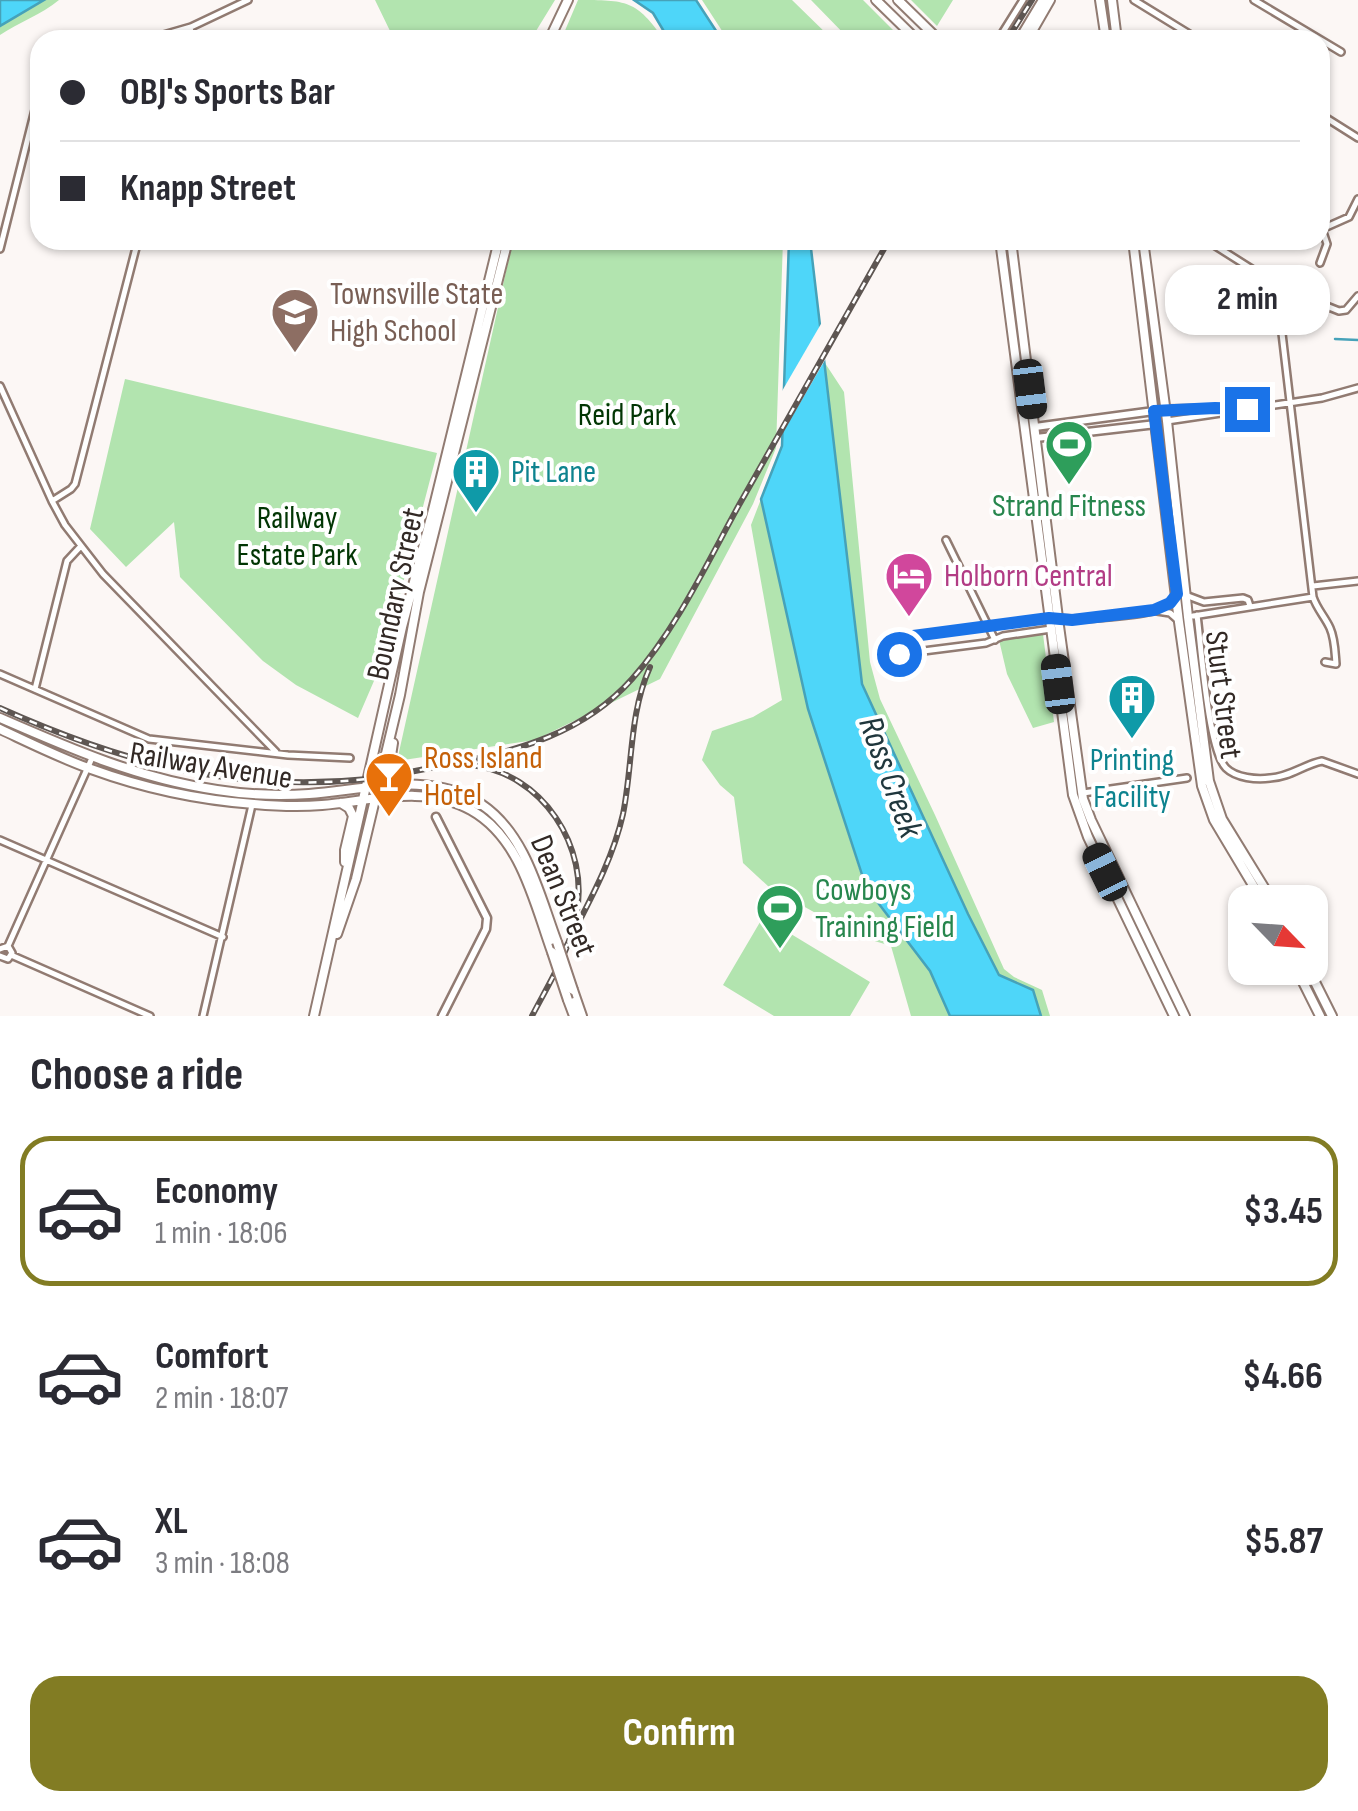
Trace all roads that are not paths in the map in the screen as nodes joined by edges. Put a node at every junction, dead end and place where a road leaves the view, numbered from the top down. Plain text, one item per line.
1 (248, 0) edge
2 (568, 0) edge
3 (876, 0) edge
4 (898, 0) edge
5 (1023, 0) edge
6 (1046, 0) edge
7 (1112, 0) edge
8 (1120, 0) edge
9 (1134, 0) edge
10 (1254, 0) edge
11 (1100, 1) edge
12 (191, 27) junction
13 (181, 30) edge
14 (190, 30) edge
15 (554, 30) edge
16 (907, 30) edge
17 (929, 30) edge
18 (1004, 30) edge
19 (1029, 30) edge
20 (1104, 30) edge
21 (1116, 30) edge
22 (1183, 30) edge
23 (1304, 30) edge
24 (1330, 45) edge
25 (1341, 52) dead end
26 (1330, 120) edge
27 (30, 130) edge
28 (1358, 138) edge
29 (1358, 199) edge
30 (1330, 224) edge
31 (0, 250) edge
32 (135, 250) edge
33 (496, 250) edge
34 (505, 250) edge
35 (1002, 250) edge
36 (1012, 250) edge
37 (1134, 250) edge
38 (1144, 250) edge
39 (1221, 250) edge
40 (1325, 250) edge
41 (1320, 263) dead end
42 (1277, 292) junction
43 (1358, 296) edge
44 (0, 386) edge
45 (1358, 388) edge
46 (1291, 402) junction
47 (1188, 408) junction
48 (1247, 409) junction
49 (1166, 410) junction
50 (1154, 411) junction
51 (1133, 414) junction
52 (1190, 418) junction
53 (1167, 422) junction
54 (1156, 424) junction
55 (1134, 426) junction
56 (1030, 427) junction
57 (1031, 438) junction
58 (52, 501) junction
59 (946, 540) dead end
60 (80, 547) junction
61 (1177, 554) junction
62 (1358, 581) edge
63 (1312, 586) junction
64 (1181, 594) junction
65 (1314, 597) junction
66 (1204, 602) junction
67 (1250, 606) junction
68 (1154, 610) junction
69 (1192, 617) junction
70 (1054, 623) junction
71 (988, 626) junction
72 (994, 640) junction
73 (1325, 662) dead end
74 (0, 674) edge
75 (35, 690) junction
76 (398, 704) junction
77 (0, 718) edge
78 (0, 730) edge
79 (276, 752) junction
80 (92, 758) junction
81 (350, 758) dead end
82 (88, 768) junction
83 (1358, 774) edge
84 (1188, 778) dead end
85 (411, 784) junction
86 (378, 786) junction
87 (366, 788) junction
88 (1082, 793) junction
89 (375, 798) junction
90 (364, 800) junction
91 (340, 803) junction
92 (252, 804) junction
93 (436, 817) dead end
94 (1088, 837) junction
95 (0, 840) edge
96 (46, 861) junction
97 (344, 882) junction
98 (1253, 885) edge
99 (1262, 885) edge
100 (222, 937) junction
101 (8, 946) junction
102 (554, 947) junction
103 (11, 955) junction
104 (1, 957) edge
105 (328, 958) junction
106 (1304, 985) edge
107 (1316, 985) edge
108 (150, 1016) edge
109 (203, 1016) edge
110 (314, 1016) edge
111 (442, 1016) edge
112 (574, 1016) edge
113 (582, 1016) edge
114 (1174, 1016) edge
115 (1185, 1016) edge
116 (1320, 1016) edge
117 (1332, 1016) edge

1 - 12 street
2 - 15 main road
3 - 16 main road
4 - 17 main road
5 - 18 street
6 - 19 main road
7 - 8 street
7 - 11 main road
7 - 21 main road
9 - 22 street
10 - 23 street
11 - 20 main road
12 - 13 street
12 - 14 street
24 - 25 street
26 - 28 street
27 - 31 street
29 - 30 street
32 - 58 street
33 - 87 main road, Boundary Street
34 - 76 main road, Boundary Street
35 - 56 main road
36 - 56 main road
37 - 50 main road, Sturt Street
38 - 49 main road, Sturt Street
39 - 42 street
40 - 41 street
42 - 43 street
42 - 46 street
44 - 58 street
45 - 46 street
46 - 48 street
46 - 63 street
47 - 48 street
47 - 49 street
47 - 52 street
48 - 52 street
49 - 50 main road
49 - 53 main road, Sturt Street
50 - 51 street
50 - 54 main road, Sturt Street
51 - 55 street
51 - 56 street
52 - 53 street
53 - 54 main road
53 - 61 main road, Sturt Street
54 - 55 street
54 - 61 main road, Sturt Street
55 - 57 street
56 - 57 main road
57 - 70 main road
58 - 60 street
59 - 71 street
60 - 75 street
60 - 79 street
61 - 64 main road, Sturt Street
62 - 63 street
63 - 65 street
64 - 66 street
64 - 68 street
64 - 69 main road, Sturt Street
65 - 67 street
65 - 73 street
66 - 67 street
66 - 69 street
67 - 69 street
68 - 69 street
68 - 70 street
69 - 83 street
69 - 98 main road, Sturt Street
69 - 99 main road, Sturt Street
70 - 71 street
70 - 72 street
70 - 88 main road
70 - 94 main road
71 - 72 street
71 - 72 street
74 - 75 street, Railway Avenue
75 - 79 street, Railway Avenue
76 - 85 main road
76 - 86 main road, Boundary Street
77 - 80 main road, Railway Avenue
78 - 82 main road, Railway Avenue
79 - 81 street, Railway Avenue
80 - 82 street
80 - 87 main road, Railway Avenue
82 - 92 main road, Railway Avenue
82 - 96 street
84 - 88 street
85 - 86 main road, Dean Street
85 - 102 main road, Dean Street
86 - 87 main road, Dean Street
86 - 89 main road, Boundary Street
87 - 90 main road, Boundary Street
88 - 94 main road
88 - 115 main road
89 - 90 main road, Dean Street
89 - 102 main road, Dean Street
89 - 105 main road, Boundary Street
90 - 91 main road, Railway Avenue
90 - 97 main road, Boundary Street
91 - 92 main road, Railway Avenue
91 - 97 main road
92 - 100 street
93 - 111 street
94 - 114 main road
95 - 96 street
96 - 100 street
96 - 101 street
97 - 105 main road, Boundary Street
100 - 109 street
101 - 103 street
101 - 104 street
102 - 112 main road, Dean Street, bridge
102 - 113 main road, Dean Street, bridge
103 - 104 street
103 - 108 street
105 - 110 main road, Boundary Street
106 - 116 main road
107 - 117 main road

